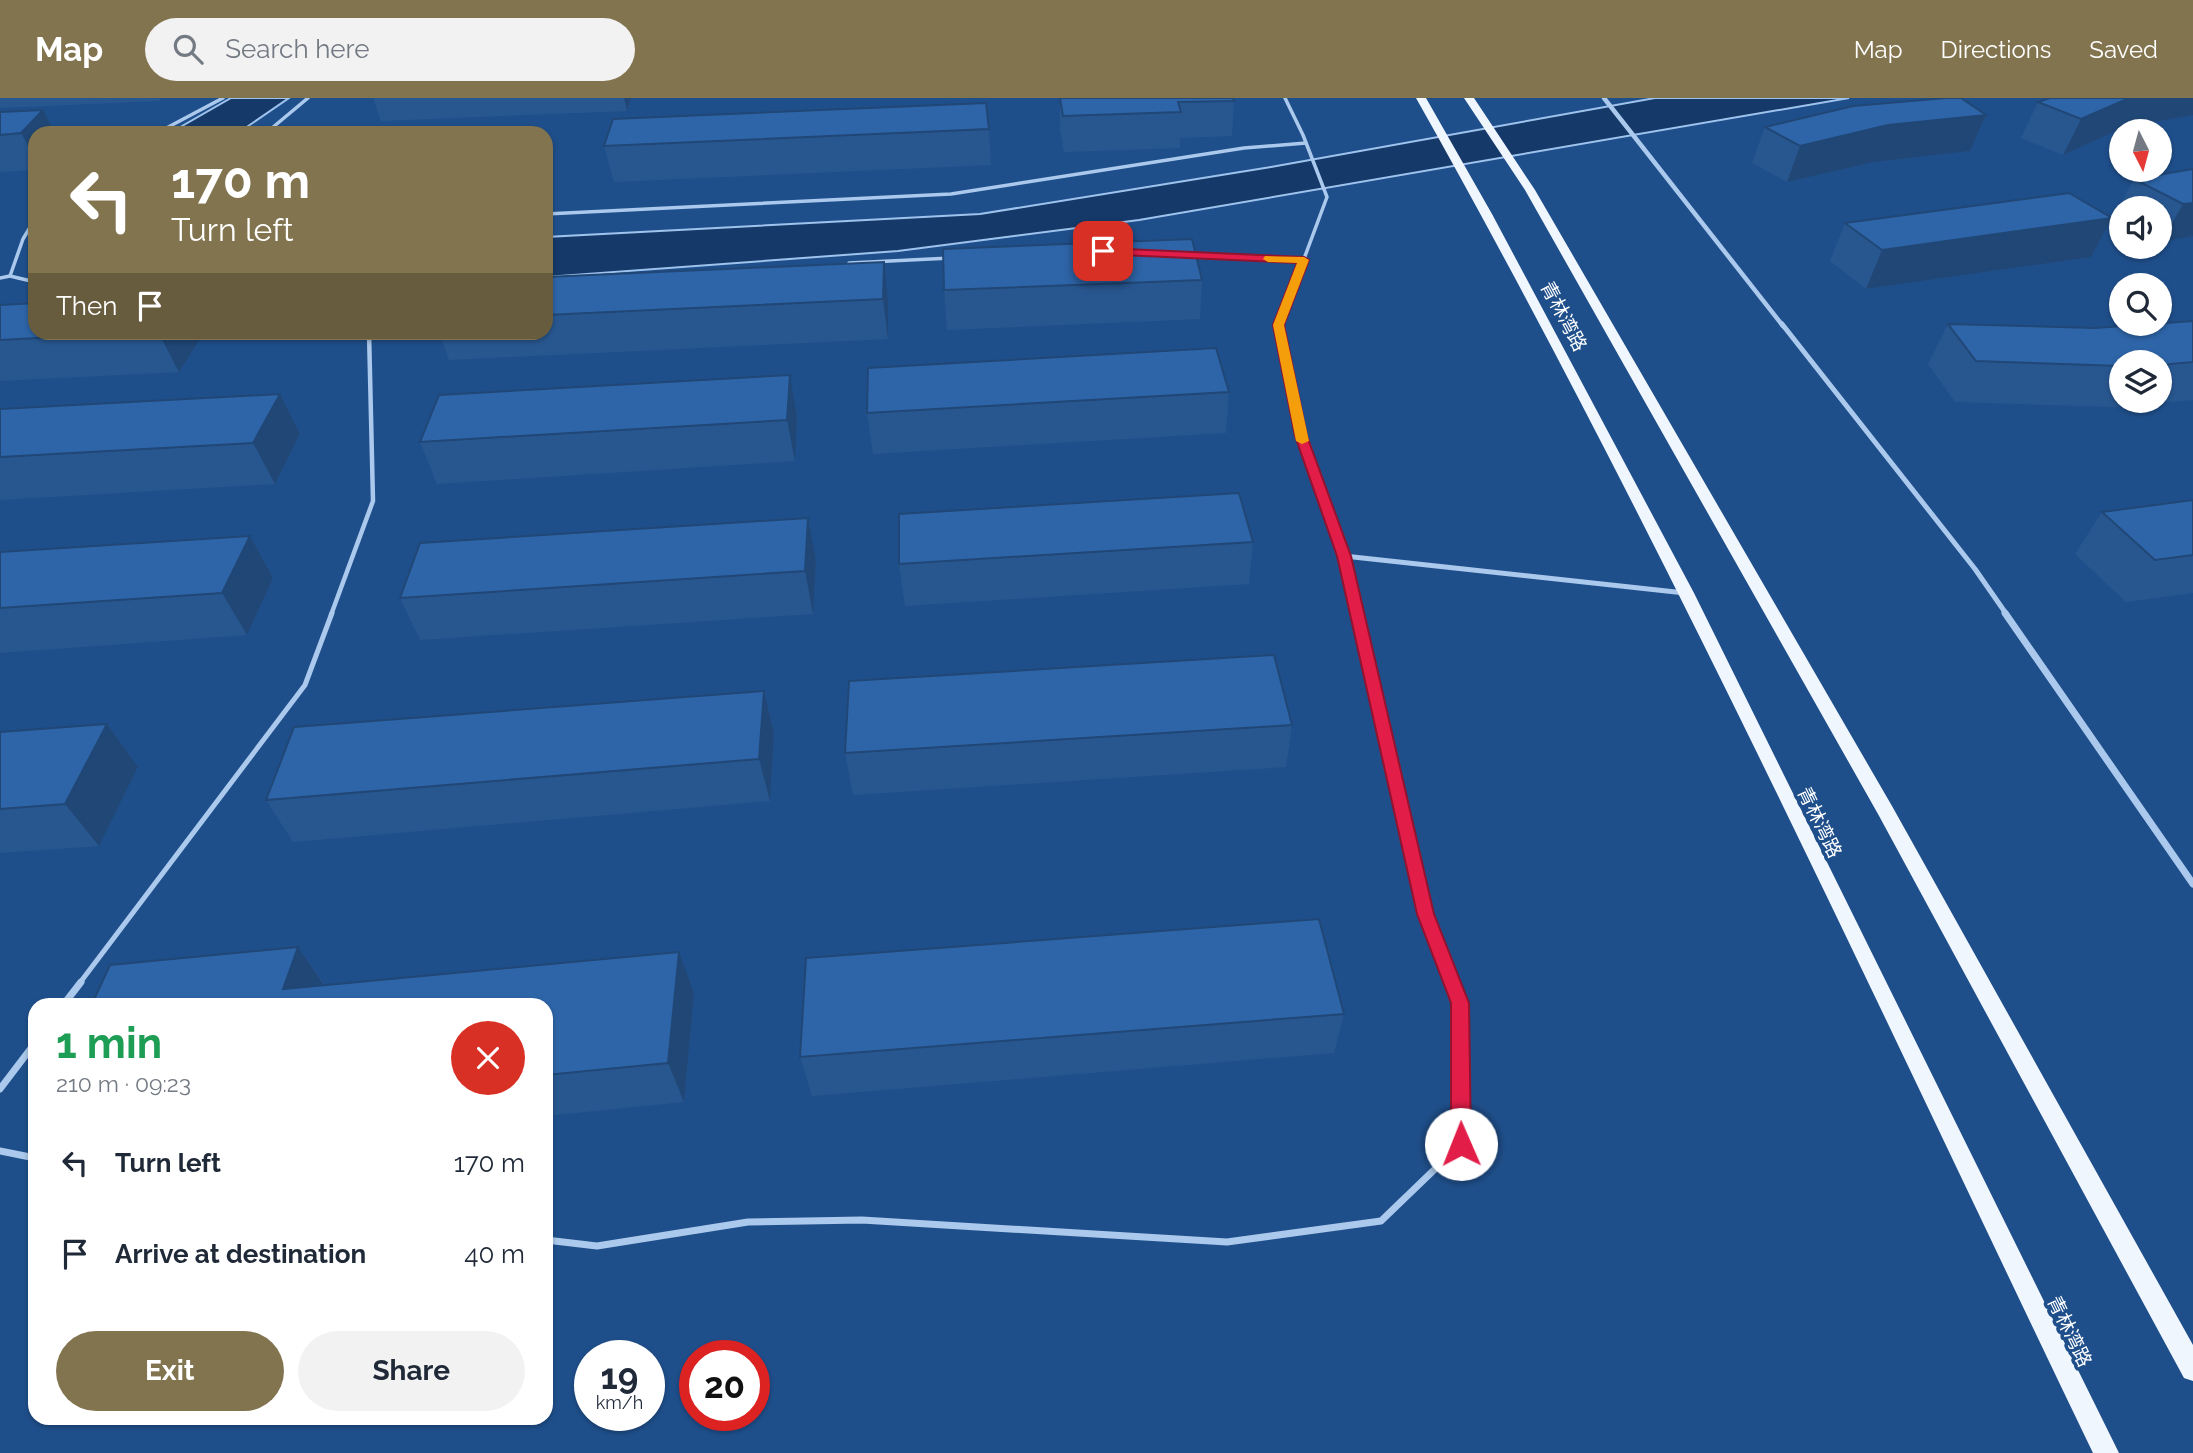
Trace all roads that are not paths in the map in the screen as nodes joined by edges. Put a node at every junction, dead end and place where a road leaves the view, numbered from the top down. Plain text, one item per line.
1 (223, 98) edge
2 (308, 98) edge
3 (1285, 98) edge
4 (1422, 98) edge
5 (1469, 98) edge
6 (1604, 98) edge
7 (170, 126) edge
8 (274, 126) edge
9 (1306, 143) junction
10 (553, 214) edge
11 (28, 231) edge
12 (1183, 255) edge
13 (953, 258) edge
14 (1304, 260) junction
15 (843, 264) edge
16 (10, 276) junction
17 (0, 278) edge
18 (28, 280) edge
19 (369, 340) edge
20 (1344, 556) junction
21 (1686, 593) junction
22 (2193, 884) edge
23 (69, 998) edge
24 (28, 1052) edge
25 (0, 1089) edge
26 (0, 1151) edge
27 (28, 1157) edge
28 (553, 1241) edge
29 (2193, 1369) edge
30 (2106, 1453) edge

1 - 7 lane
2 - 8 lane
3 - 9 lane
4 - 21 main road, 青林湾路
5 - 29 main road, 青林湾路
6 - 22 street
9 - 10 lane
9 - 14 lane
11 - 16 lane
12 - 14 lane
13 - 15 lane
14 - 20 lane
16 - 17 lane
16 - 18 lane
19 - 23 lane
20 - 21 street
20 - 28 lane
21 - 30 main road, 青林湾路
24 - 25 lane
26 - 27 lane

